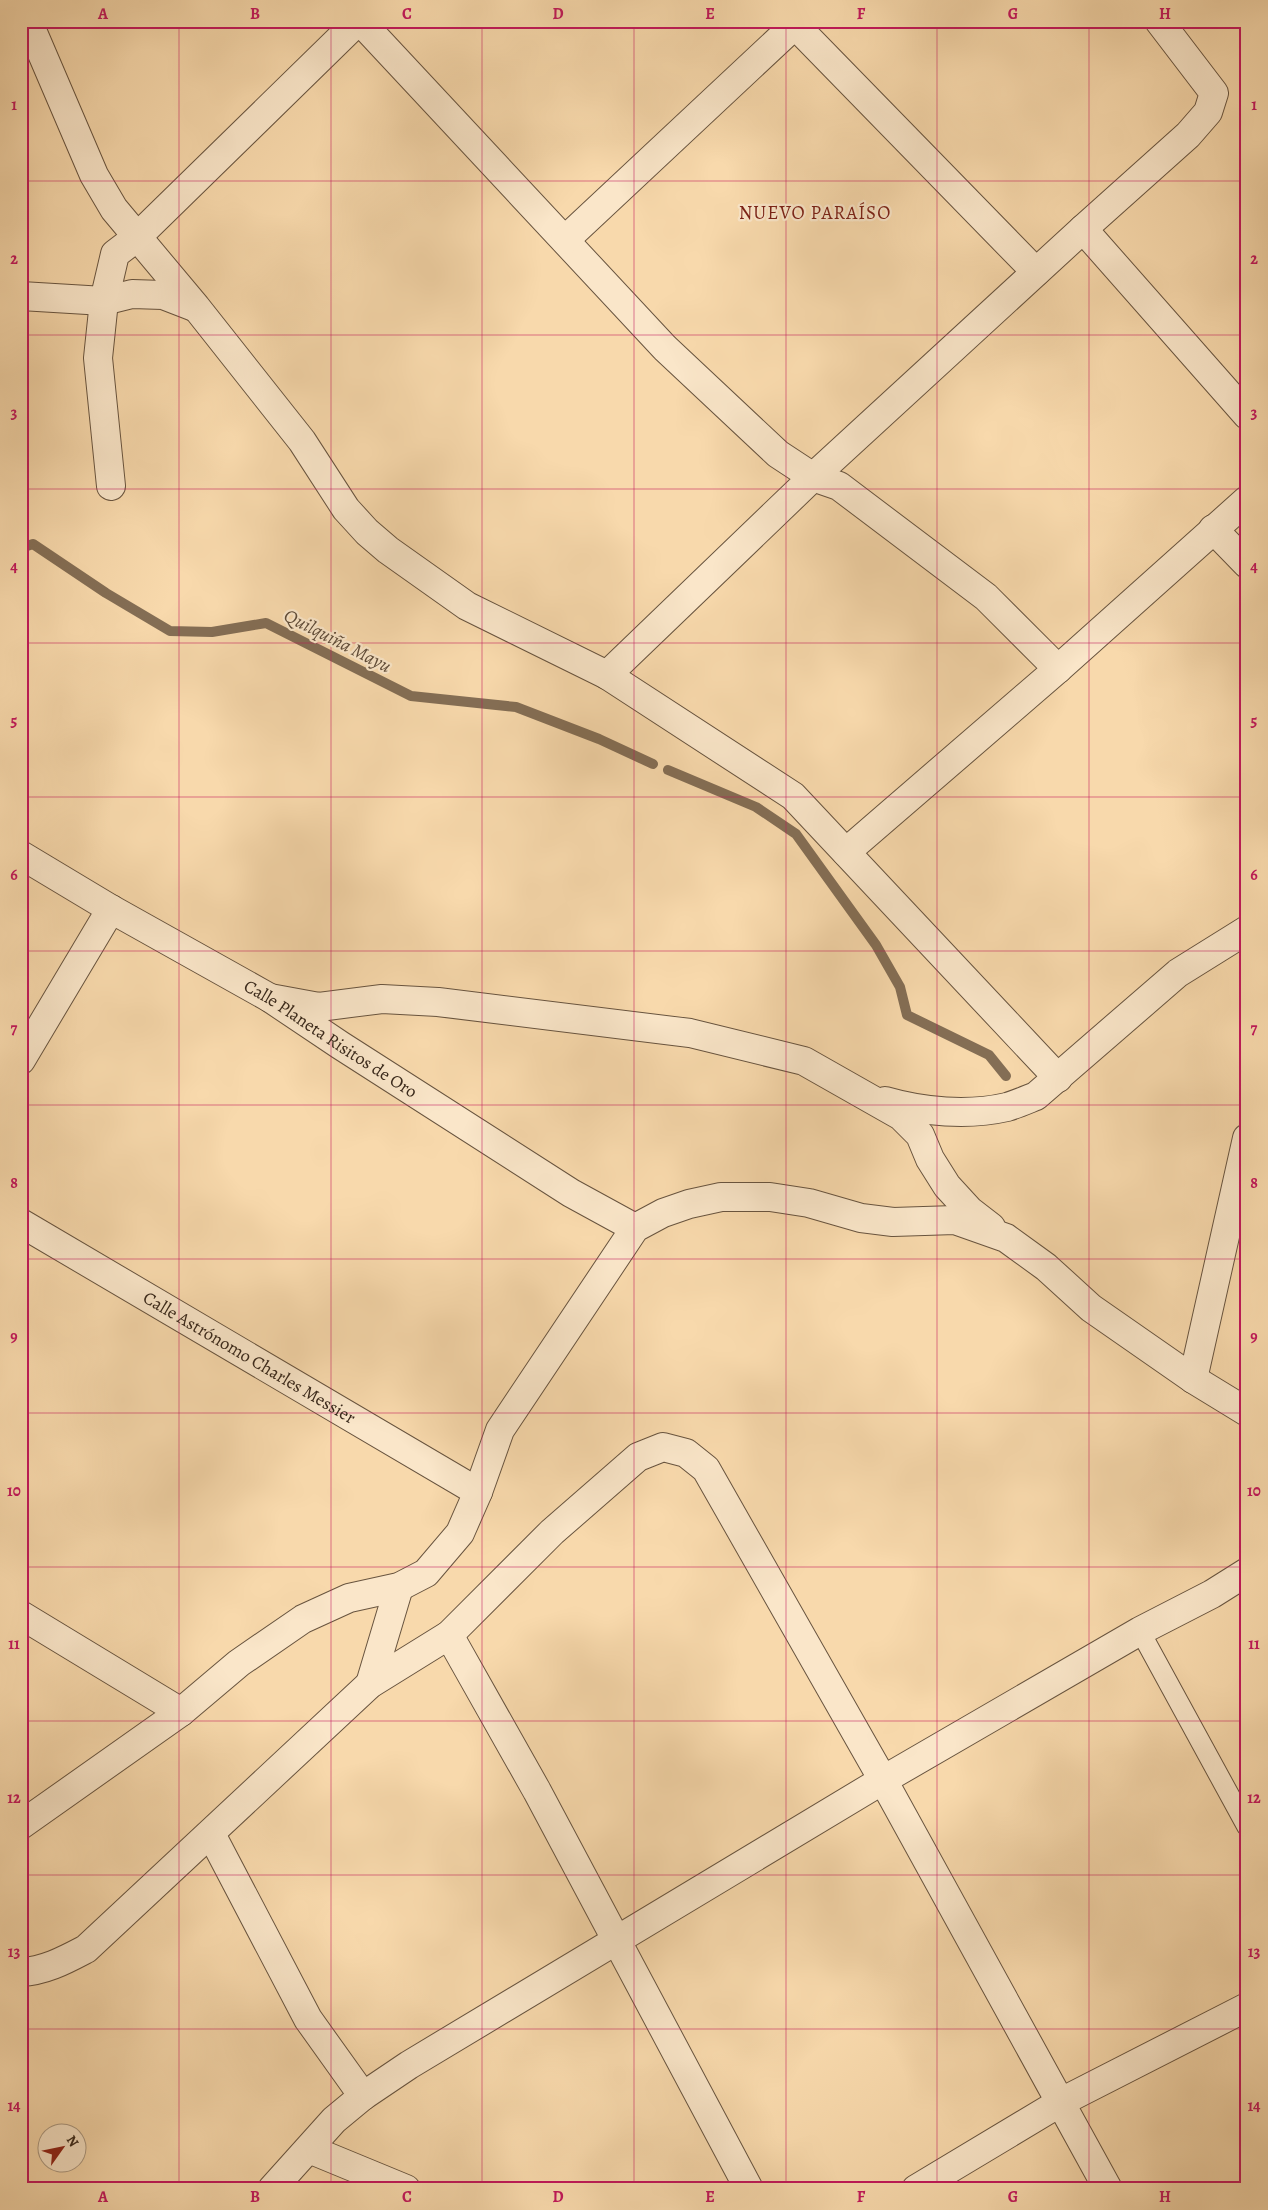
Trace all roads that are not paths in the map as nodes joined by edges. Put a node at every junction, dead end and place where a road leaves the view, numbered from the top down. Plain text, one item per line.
1 (28, 21) edge
2 (359, 21) edge
3 (1159, 21) edge
4 (797, 23) edge
5 (1082, 229) junction
6 (136, 238) junction
7 (565, 240) junction
8 (1036, 272) junction
9 (21, 296) edge
10 (104, 301) junction
11 (196, 308) junction
12 (1247, 415) edge
13 (813, 477) junction
14 (111, 486) dead end
15 (1247, 500) edge
16 (1213, 529) junction
17 (1247, 564) edge
18 (1058, 668) junction
19 (607, 674) junction
20 (846, 852) junction
21 (21, 855) edge
22 (111, 909) junction
23 (1247, 930) edge
24 (270, 998) junction
25 (21, 1060) edge
26 (1058, 1078) junction
27 (867, 1095) junction
28 (1247, 1138) edge
29 (21, 1223) edge
30 (635, 1228) junction
31 (1006, 1238) junction
32 (1193, 1379) junction
33 (1247, 1412) edge
34 (478, 1492) junction
35 (1247, 1572) edge
36 (399, 1587) junction
37 (21, 1615) edge
38 (1140, 1631) junction
39 (449, 1635) junction
40 (370, 1684) junction
41 (181, 1712) junction
42 (883, 1780) junction
43 (21, 1825) edge
44 (1247, 1827) edge
45 (211, 1834) junction
46 (618, 1940) junction
47 (21, 1972) edge
48 (1247, 2006) edge
49 (363, 2096) junction
50 (1062, 2102) junction
51 (309, 2149) junction
52 (272, 2189) edge
53 (406, 2189) edge
54 (748, 2189) edge
55 (916, 2189) edge
56 (1108, 2189) edge

1 - 6 street
2 - 6 street
2 - 7 street
3 - 5 street
4 - 7 street
4 - 8 street
5 - 8 street
5 - 12 street
6 - 10 street
6 - 11 street
7 - 13 street
8 - 13 street
9 - 10 street
10 - 11 street
10 - 14 street
11 - 19 street
13 - 18 street
13 - 19 street
15 - 16 street
16 - 17 street
16 - 18 street
18 - 20 street
19 - 20 street
20 - 26 street
21 - 22 street, Calle Planeta Risitos de Oro
22 - 24 street, Calle Planeta Risitos de Oro
22 - 25 street
23 - 26 street
24 - 27 street
24 - 30 street, Calle Planeta Risitos de Oro
26 - 27 street
27 - 31 street
28 - 32 street
29 - 34 street, Calle Astrónomo Charles Messier
30 - 31 street
30 - 34 street
31 - 32 street
32 - 33 street
34 - 36 street
35 - 38 street
36 - 40 street
36 - 41 street
37 - 41 street
38 - 42 street
38 - 44 lane
39 - 40 street
39 - 42 street
39 - 46 street
40 - 45 street
41 - 43 street
42 - 46 street
42 - 50 street
45 - 47 street
45 - 49 street
46 - 49 street
46 - 54 street
48 - 50 street
49 - 51 street
50 - 55 street
50 - 56 street
51 - 52 street
51 - 53 street

